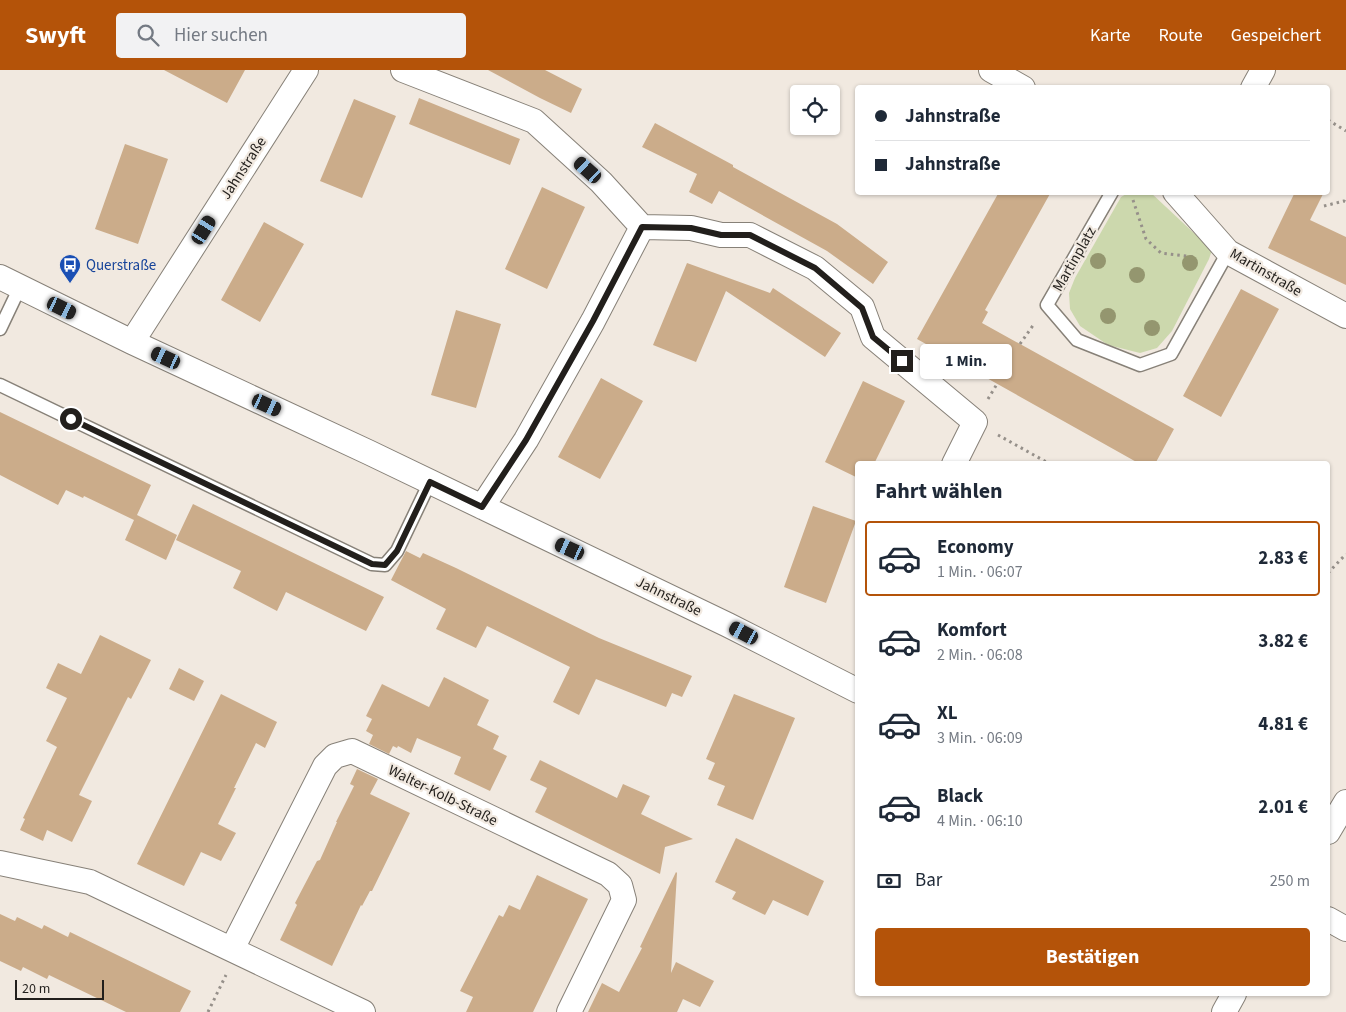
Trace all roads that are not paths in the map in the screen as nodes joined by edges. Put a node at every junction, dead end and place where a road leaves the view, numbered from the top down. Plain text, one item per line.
1 (306, 70) edge
2 (403, 70) edge
3 (991, 70) edge
4 (1263, 70) edge
5 (1018, 85) edge
6 (1255, 85) edge
7 (1110, 195) edge
8 (1185, 197) edge
9 (642, 227) junction
10 (1225, 257) junction
11 (10, 282) edge
12 (1346, 316) edge
13 (0, 328) edge
14 (132, 342) junction
15 (0, 385) edge
16 (956, 461) edge
17 (430, 482) junction
18 (482, 507) junction
19 (855, 686) edge
20 (1346, 802) edge
21 (1330, 829) edge
22 (0, 863) edge
23 (1330, 920) edge
24 (1346, 929) edge
25 (234, 951) junction
26 (1233, 996) edge
27 (358, 1011) edge
28 (569, 1012) edge
29 (1224, 1012) edge

1 - 14 street, Jahnstraße
2 - 9 street
3 - 5 street
4 - 6 street
7 - 10 lane, Martinplatz
8 - 10 street, Martinstraße
9 - 16 street
9 - 18 street
10 - 12 street, Martinstraße
11 - 13 lane, Jahnstraße
11 - 14 street, Jahnstraße
14 - 17 street, Jahnstraße
15 - 17 lane
17 - 18 street, Jahnstraße
18 - 19 street, Jahnstraße
20 - 21 street
22 - 25 street
23 - 24 street
25 - 27 street
25 - 28 street, Walter-Kolb-Straße
26 - 29 street

